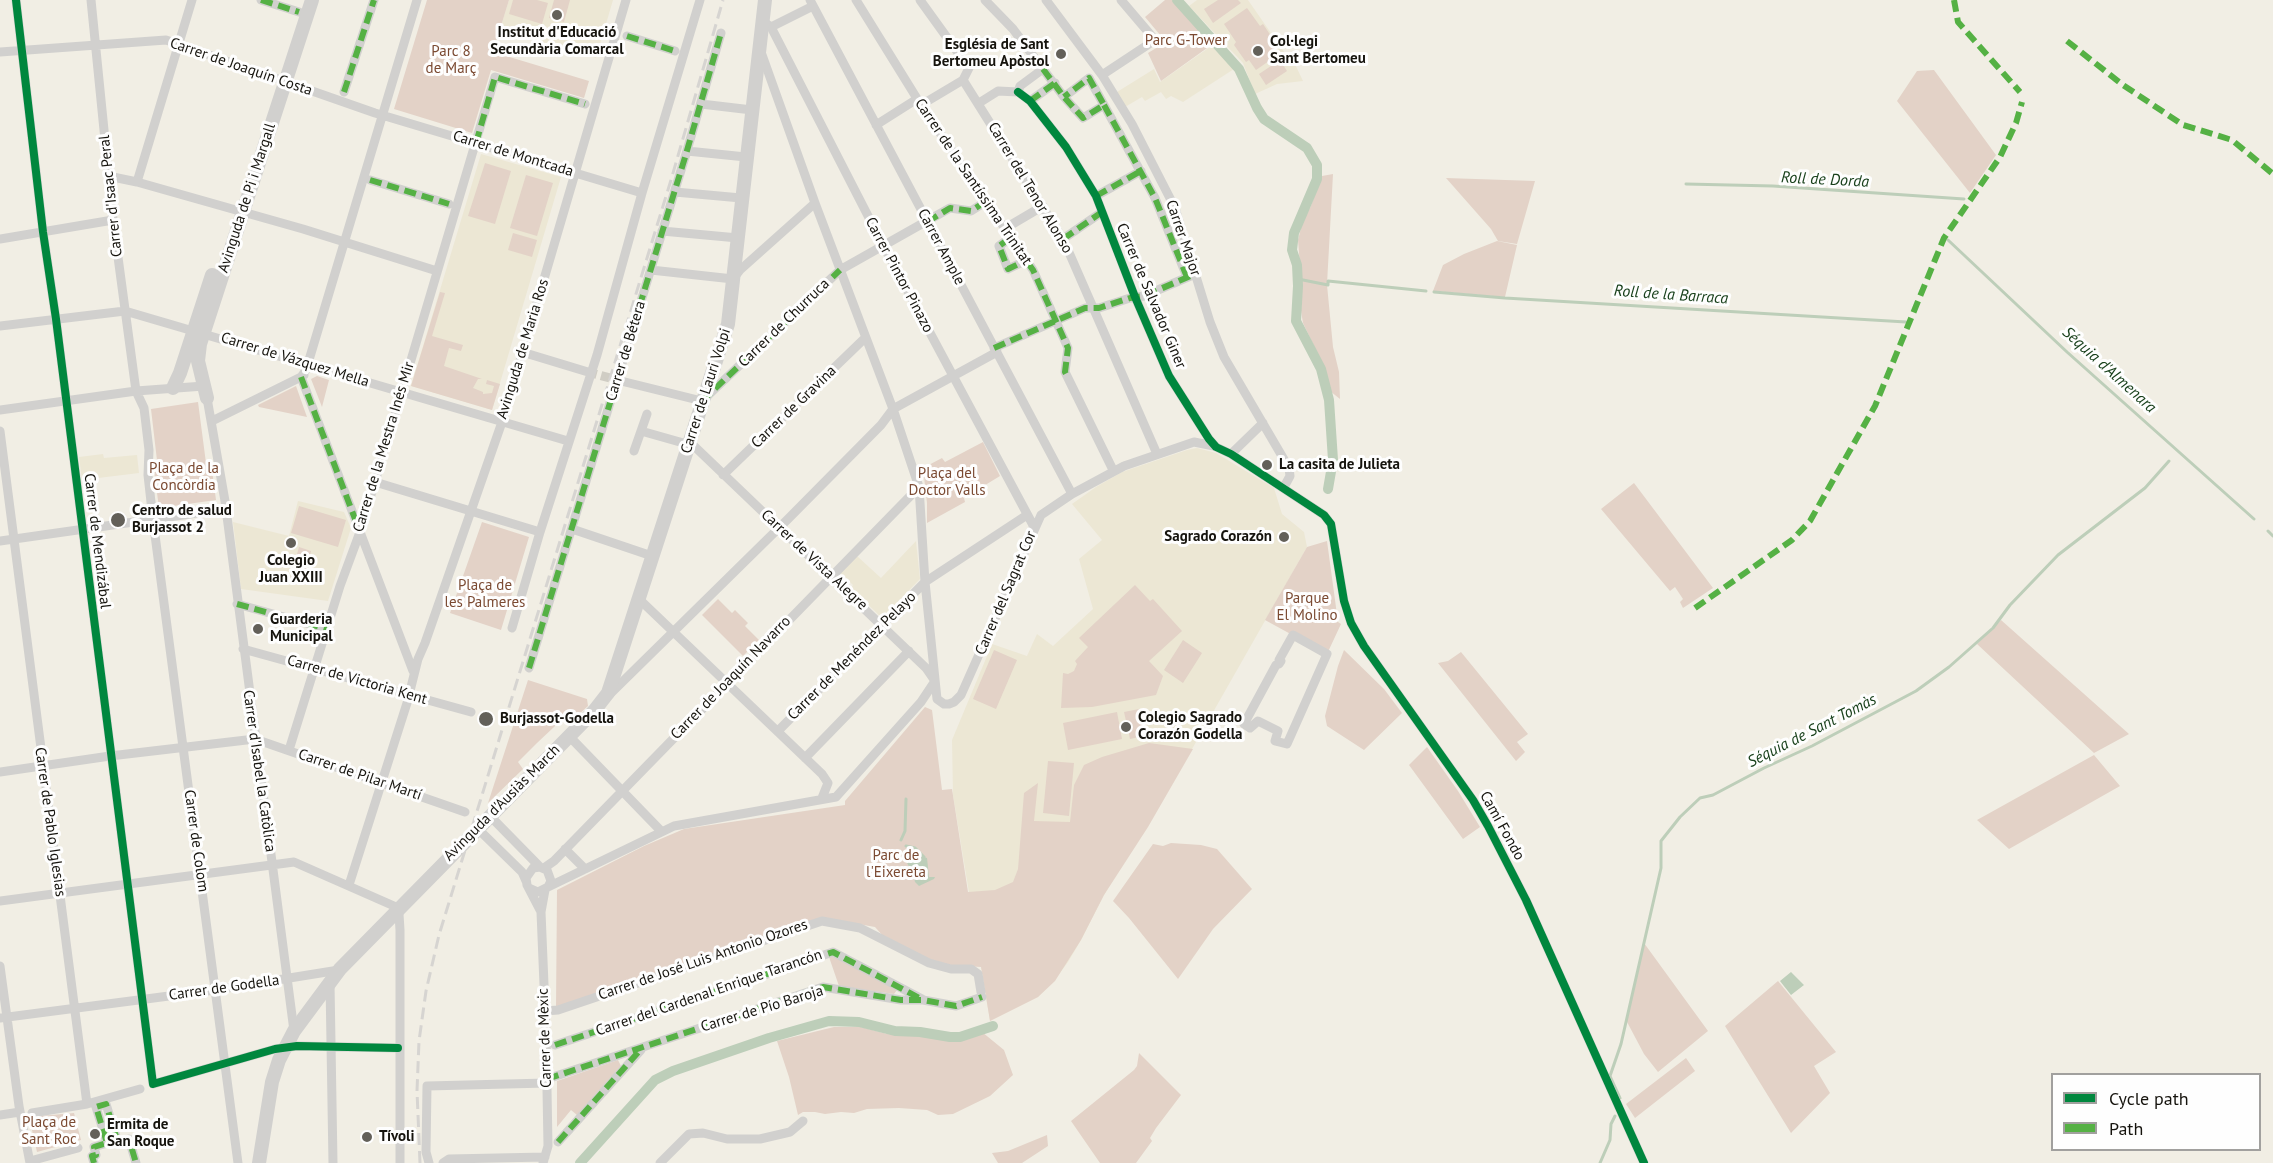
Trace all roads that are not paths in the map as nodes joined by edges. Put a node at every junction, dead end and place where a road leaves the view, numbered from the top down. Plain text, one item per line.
1 (16, 0) edge
2 (92, 0) edge
3 (192, 0) edge
4 (261, 0) edge
5 (312, 0) edge
6 (374, 0) edge
7 (417, 0) edge
8 (626, 0) edge
9 (700, 0) edge
10 (765, 0) edge
11 (856, 0) edge
12 (920, 0) edge
13 (985, 0) edge
14 (1046, 0) edge
15 (1121, 0) edge
16 (812, 3) edge
17 (301, 6) edge
18 (767, 24) junction
19 (721, 33) dead end
20 (627, 36) dead end
21 (96, 45) junction
22 (179, 45) junction
23 (21, 51) junction
24 (675, 51) dead end
25 (760, 51) junction
26 (0, 52) edge
27 (1044, 69) junction
28 (1102, 75) junction
29 (281, 80) junction
30 (963, 80) junction
31 (1055, 83) junction
32 (344, 92) dead end
33 (1018, 92) junction
34 (1064, 97) junction
35 (1030, 101) junction
36 (919, 102) junction
37 (979, 103) junction
38 (585, 104) dead end
39 (701, 104) junction
40 (1104, 105) junction
41 (752, 110) junction
42 (384, 115) junction
43 (876, 125) junction
44 (476, 143) junction
45 (687, 151) junction
46 (746, 157) junction
47 (1141, 171) junction
48 (575, 174) junction
49 (108, 176) junction
50 (370, 180) dead end
51 (137, 182) junction
52 (675, 192) junction
53 (642, 193) junction
54 (1096, 196) junction
55 (741, 198) junction
56 (986, 202) junction
57 (814, 203) junction
58 (449, 204) dead end
59 (1043, 206) junction
60 (237, 211) junction
61 (1102, 212) junction
62 (113, 220) junction
63 (927, 222) junction
64 (1004, 229) junction
65 (662, 231) junction
66 (43, 232) junction
67 (738, 238) junction
68 (1010, 238) junction
69 (0, 239) edge
70 (1063, 239) junction
71 (344, 243) junction
72 (884, 247) junction
73 (1027, 260) junction
74 (651, 270) junction
75 (840, 270) junction
76 (437, 271) junction
77 (1191, 275) junction
78 (733, 279) junction
79 (1135, 297) junction
80 (1093, 308) junction
81 (125, 311) junction
82 (56, 319) junction
83 (1056, 321) junction
84 (0, 326) edge
85 (199, 331) junction
86 (865, 338) junction
87 (996, 350) junction
88 (522, 352) junction
89 (308, 363) junction
90 (318, 367) junction
91 (588, 372) tunnel mouth
92 (301, 376) junction
93 (952, 376) junction
94 (621, 381) tunnel mouth
95 (173, 388) junction
96 (136, 391) junction
97 (205, 392) junction
98 (401, 392) junction
99 (65, 400) junction
100 (702, 401) junction
101 (893, 409) junction
102 (0, 410) edge
103 (647, 414) dead end
104 (212, 421) junction
105 (502, 422) junction
106 (1263, 423) junction
107 (0, 431) edge
108 (641, 431) junction
109 (568, 441) junction
110 (688, 444) junction
111 (1216, 447) junction
112 (634, 451) dead end
113 (1157, 454) junction
114 (1231, 454) junction
115 (1113, 470) junction
116 (723, 475) junction
117 (375, 482) junction
118 (919, 487) junction
119 (1284, 487) junction
120 (1072, 494) junction
121 (225, 509) junction
122 (471, 512) junction
123 (1027, 515) junction
124 (1324, 515) joint
125 (153, 520) junction
126 (82, 528) junction
127 (779, 528) junction
128 (573, 529) junction
129 (1033, 530) junction
130 (360, 532) junction
131 (540, 532) junction
132 (14, 540) junction
133 (0, 542) edge
134 (351, 556) junction
135 (369, 556) junction
136 (652, 556) junction
137 (830, 576) junction
138 (925, 582) junction
139 (639, 599) junction
140 (237, 604) junction
141 (883, 626) junction
142 (512, 628) dead end
143 (327, 629) junction
144 (674, 634) junction
145 (405, 647) junction
146 (243, 649) junction
147 (422, 649) junction
148 (909, 651) junction
149 (315, 667) junction
150 (529, 668) dead end
151 (414, 674) junction
152 (935, 681) junction
153 (725, 684) junction
154 (409, 694) junction
155 (605, 699) junction
156 (471, 712) dead end
157 (1245, 722) joint
158 (778, 731) junction
159 (569, 736) junction
160 (255, 739) junction
161 (183, 747) junction
162 (289, 750) junction
163 (110, 756) junction
164 (805, 759) junction
165 (42, 765) junction
166 (0, 772) edge
167 (381, 783) junction
168 (621, 790) junction
169 (822, 798) junction
170 (465, 812) dead end
171 (490, 816) junction
172 (478, 829) junction
173 (661, 831) junction
174 (565, 849) junction
175 (271, 865) junction
176 (542, 868) junction
177 (585, 869) junction
178 (200, 874) junction
179 (128, 883) junction
180 (527, 884) junction
181 (349, 885) junction
182 (547, 889) junction
183 (60, 894) junction
184 (0, 902) edge
185 (397, 909) junction
186 (540, 912) junction
187 (0, 966) edge
188 (340, 969) junction
189 (287, 978) junction
190 (330, 983) junction
191 (215, 990) junction
192 (982, 994) joint
193 (142, 999) junction
194 (923, 1000) junction
195 (73, 1008) junction
196 (545, 1011) junction
197 (3, 1018) edge
198 (294, 1032) junction
199 (555, 1045) dead end
200 (284, 1047) junction
201 (331, 1047) junction
202 (398, 1048) junction
203 (642, 1048) junction
204 (224, 1063) junction
205 (547, 1081) junction
206 (140, 1089) dead end
207 (87, 1104) junction
208 (20, 1112) junction
209 (32, 1113) dead end
210 (0, 1115) edge
211 (803, 1121) dead end
212 (558, 1142) dead end
213 (78, 1148) dead end
214 (544, 1160) edge
215 (30, 1162) edge
216 (94, 1163) edge
217 (136, 1163) edge
218 (238, 1163) edge
219 (259, 1163) edge
220 (333, 1163) edge
221 (400, 1163) edge
222 (429, 1163) edge
223 (443, 1163) edge
224 (660, 1163) edge
225 (1644, 1163) edge

1 - 23 street, Carrer de Mendizábal
2 - 21 street, Carrer d'Isaac Peral
3 - 22 street
4 - 17 street
5 - 29 street, Avinguda de Pi i Margall
6 - 32 street
7 - 42 street
8 - 48 street, Avinguda de Maria Ros
9 - 53 street, Carrer de Bétera
10 - 18 street, Carrer de Lauri Volpi
11 - 36 street, Carrer de la Santíssima Trinitat
12 - 30 street, Carrer del Tenor Alonso
13 - 27 street
14 - 28 street, Carrer Major
15 - 28 street
16 - 18 street
16 - 43 street, Carrer Ample
17 - 29 street, Avinguda de Pi i Margall
18 - 25 street, Carrer de Lauri Volpi
18 - 72 street, Carrer Pintor Pinazo
19 - 39 street, Carrer de Bétera
20 - 24 street
21 - 22 street, Carrer de Joaquín Costa
21 - 23 street, Carrer de Joaquín Costa
21 - 49 street, Carrer d'Isaac Peral
22 - 29 street, Carrer de Joaquín Costa
22 - 51 street
23 - 26 street, Carrer de Joaquín Costa
23 - 66 street, Carrer de Mendizábal
25 - 41 street, Carrer de Lauri Volpi
25 - 57 street
27 - 31 street
27 - 33 street
28 - 77 street, Carrer Major
29 - 42 street, Carrer de Joaquín Costa
29 - 60 street, Avinguda de Pi i Margall
30 - 36 street
30 - 37 street, Carrer del Tenor Alonso
31 - 34 street
31 - 35 street
33 - 35 street, Carrer de Salvador Giner
33 - 37 street
34 - 40 street
34 - 40 street
35 - 54 street, Carrer de Salvador Giner
36 - 43 street
36 - 56 street, Carrer de la Santíssima Trinitat
37 - 59 street, Carrer del Tenor Alonso
38 - 44 street, Carrer de la Mestra Inés Mir
39 - 41 street
39 - 45 street, Carrer de Bétera
40 - 47 street
41 - 46 street, Carrer de Lauri Volpi
42 - 44 street, Carrer de Montcada
42 - 71 street
43 - 63 street, Carrer Ample
44 - 48 street, Carrer de Montcada
44 - 76 street, Carrer de la Mestra Inés Mir
45 - 46 street
45 - 52 street, Carrer de Bétera
46 - 55 street, Carrer de Lauri Volpi
47 - 54 street
47 - 77 street
48 - 53 street, Carrer de Montcada
48 - 88 street, Avinguda de Maria Ros
49 - 51 street
49 - 62 street, Carrer d'Isaac Peral
50 - 58 street
51 - 60 street
52 - 55 street
52 - 65 street, Carrer de Bétera
53 - 109 street, Carrer de Bétera
54 - 61 street, Carrer de Salvador Giner
55 - 67 street, Carrer de Lauri Volpi
56 - 63 street, Carrer de Churruca
56 - 64 street, Carrer de la Santíssima Trinitat
57 - 75 street
57 - 78 street
59 - 64 street
59 - 70 street, Carrer del Tenor Alonso
60 - 71 street
60 - 85 street, Avinguda de Pi i Margall
61 - 70 street
61 - 79 street, Carrer de Salvador Giner
62 - 66 street
62 - 81 street, Carrer d'Isaac Peral
63 - 72 street, Carrer de Churruca
63 - 87 street, Carrer Ample
64 - 68 street, Carrer de la Santíssima Trinitat
65 - 67 street
65 - 74 street, Carrer de Bétera
66 - 69 street
66 - 82 street, Carrer de Mendizábal
67 - 78 street, Carrer de Lauri Volpi
68 - 73 street, Carrer de la Santíssima Trinitat
68 - 73 street
70 - 80 street, Carrer del Tenor Alonso
71 - 76 street
71 - 89 street
72 - 75 street, Carrer de Churruca
72 - 93 street, Carrer Pintor Pinazo
73 - 83 street, Carrer de la Santíssima Trinitat
74 - 78 street
74 - 128 street, Carrer de Bétera
75 - 86 street
75 - 100 street, Carrer de Churruca
76 - 98 street, Carrer de la Mestra Inés Mir
77 - 79 street
77 - 106 street, Carrer Major
78 - 100 street, Carrer de Lauri Volpi
79 - 80 street
79 - 111 street, Carrer de Salvador Giner
80 - 83 street
80 - 113 street, Carrer del Tenor Alonso
81 - 82 street
81 - 85 street, Carrer de Vázquez Mella
81 - 96 street, Carrer d'Isaac Peral
82 - 84 street
82 - 99 street, Carrer de Mendizábal
83 - 87 street
83 - 115 street, Carrer de la Santíssima Trinitat
85 - 89 street, Carrer de Vázquez Mella
85 - 95 street, Avinguda de Pi i Margall
85 - 97 street, Avinguda de Pi i Margall
86 - 101 street
86 - 116 street, Carrer de Gravina
87 - 93 street
87 - 120 street, Carrer Ample
88 - 91 street
88 - 105 street, Avinguda de Maria Ros
89 - 90 street, Carrer de Vázquez Mella
89 - 92 street
90 - 92 street
90 - 98 street, Carrer de Vázquez Mella
92 - 104 street
92 - 130 street
93 - 101 street
93 - 123 street, Carrer Pintor Pinazo
94 - 100 street
95 - 96 street
95 - 97 street
96 - 99 street
96 - 125 street
97 - 104 street
98 - 105 street, Carrer de Vázquez Mella
98 - 117 street, Carrer de la Mestra Inés Mir
99 - 102 street
99 - 126 street, Carrer de Mendizábal
100 - 110 street, Carrer de Lauri Volpi
101 - 118 street
101 - 127 street, Avinguda d'Ausiàs March
103 - 108 street
104 - 121 street
105 - 109 street, Carrer de Vázquez Mella
105 - 122 street, Avinguda de Maria Ros
106 - 114 street
106 - 119 street, Carrer Major
107 - 132 street, Carrer de Pablo Iglesias
108 - 110 street
108 - 112 street
109 - 131 street, Carrer de Bétera
110 - 116 street, Carrer de Vista Alegre
110 - 136 street, Carrer de Lauri Volpi
111 - 113 street, Carrer del Sagrat Cor
111 - 114 street, Carrer de Salvador Giner
113 - 115 street, Carrer del Sagrat Cor
114 - 119 street, Carrer de Salvador Giner
115 - 120 street, Carrer del Sagrat Cor
116 - 127 street, Carrer de Vista Alegre
117 - 122 street
117 - 130 street, Carrer de la Mestra Inés Mir
118 - 137 street, Carrer de Joaquín Navarro
118 - 138 street
119 - 124 street, Carrer de Salvador Giner
120 - 129 street, Carrer del Sagrat Cor
121 - 125 street
121 - 140 street, Carrer d'Isabel la Catòlica
122 - 131 street
122 - 147 street, Avinguda de Maria Ros
123 - 129 street, Carrer Pintor Pinazo
123 - 138 street, Carrer de Menéndez Pelayo
124 - 225 street, Camí Fondo
125 - 126 street
125 - 161 street, Carrer de Colom
126 - 132 street
126 - 163 street, Carrer de Mendizábal
127 - 137 street, Carrer de Vista Alegre
127 - 144 street, Avinguda d'Ausiàs March
128 - 136 street
128 - 150 street, Carrer de Bétera
129 - 152 street, Carrer del Sagrat Cor
130 - 134 street, Carrer de la Mestra Inés Mir
130 - 135 street
131 - 142 street, Carrer de Bétera
132 - 133 street
132 - 165 street, Carrer de Pablo Iglesias
134 - 135 street
134 - 143 street, Carrer de la Mestra Inés Mir
135 - 145 street
136 - 139 street, Carrer de Lauri Volpi
137 - 141 street, Carrer de Vista Alegre
137 - 153 street, Carrer de Joaquín Navarro
138 - 141 street, Carrer de Menéndez Pelayo
138 - 152 street
139 - 144 street
139 - 155 street, Carrer de Lauri Volpi
140 - 143 street
140 - 146 street, Carrer d'Isabel la Catòlica
141 - 148 street, Carrer de Vista Alegre
141 - 158 street, Carrer de Menéndez Pelayo
143 - 149 street, Carrer de la Mestra Inés Mir
144 - 153 street
144 - 155 street, Avinguda d'Ausiàs March
145 - 147 street
145 - 151 street
146 - 149 street, Carrer de Victoria Kent
146 - 160 street, Carrer d'Isabel la Catòlica
147 - 151 street, Avinguda de Maria Ros
148 - 152 street, Carrer de Vista Alegre
148 - 164 street
149 - 154 street, Carrer de Victoria Kent
149 - 162 street, Carrer de la Mestra Inés Mir
151 - 154 street, Avinguda de Maria Ros
152 - 169 street
153 - 158 street
153 - 168 street, Carrer de Joaquín Navarro
154 - 156 street, Carrer de Victoria Kent
154 - 167 street, Avinguda de Maria Ros
155 - 159 street, Avinguda d'Ausiàs March
157 - 157 street
158 - 164 street
159 - 168 street
159 - 171 street, Avinguda d'Ausiàs March
160 - 161 street
160 - 162 street, Carrer de Pilar Martí
160 - 175 street, Carrer d'Isabel la Catòlica
161 - 163 street
161 - 178 street, Carrer de Colom
162 - 167 street, Carrer de Pilar Martí
163 - 165 street
163 - 179 street, Carrer de Mendizábal
164 - 169 street
165 - 166 street
165 - 183 street, Carrer de Pablo Iglesias
167 - 170 street, Carrer de Pilar Martí
167 - 181 street, Avinguda de Maria Ros
168 - 173 street
168 - 174 street, Carrer de Joaquín Navarro
169 - 173 street
171 - 172 street, Avinguda d'Ausiàs March
171 - 176 street
172 - 180 street, Carrer de Mèxic
172 - 185 street, Avinguda d'Ausiàs March
173 - 177 street
174 - 176 street, Carrer de Joaquín Navarro
174 - 177 street
175 - 178 street
175 - 181 street
175 - 189 street, Carrer d'Isabel la Catòlica
176 - 180 street
176 - 182 street
177 - 182 street
178 - 179 street
178 - 191 street, Carrer de Colom
179 - 183 street
179 - 193 street, Carrer de Mendizábal
180 - 182 street
180 - 186 street, Carrer de Mèxic
181 - 185 street
182 - 186 street, Carrer de Mèxic
183 - 184 street
183 - 195 street, Carrer de Pablo Iglesias
185 - 188 street, Avinguda d'Ausiàs March
185 - 202 street
186 - 196 street, Carrer de Mèxic
187 - 197 street
188 - 189 street, Carrer de Godella
188 - 190 street, Avinguda d'Ausiàs March
189 - 191 street, Carrer de Godella
189 - 198 street, Carrer d'Isabel la Catòlica
190 - 198 street, Avinguda d'Ausiàs March
190 - 201 street
191 - 193 street, Carrer de Godella
191 - 204 street, Carrer de Colom
192 - 194 street, Carrer de Pío Baroja
192 - 196 street, Carrer de José Luis Antonio Ozores
193 - 195 street, Carrer de Godella
193 - 204 street, Carrer de Mendizábal
194 - 199 street, Carrer del Cardenal Enrique Tarancón
194 - 203 street, Carrer de Pío Baroja
195 - 197 street, Carrer de Godella
195 - 207 street, Carrer de Pablo Iglesias
196 - 205 street, Carrer de Mèxic
197 - 208 street
198 - 200 street, Avinguda d'Ausiàs March
200 - 201 street
200 - 204 street
200 - 219 street, Avinguda d'Ausiàs March
201 - 202 street
201 - 220 street
202 - 221 street
203 - 205 street, Carrer de Pío Baroja
203 - 212 street
204 - 218 street, Carrer de Colom
205 - 214 street, Carrer de Mèxic
205 - 222 street, Carrer de Pío Baroja
206 - 207 street
207 - 209 street
208 - 210 street
208 - 215 street
211 - 224 street
213 - 215 street
214 - 223 street
216 - 217 street

